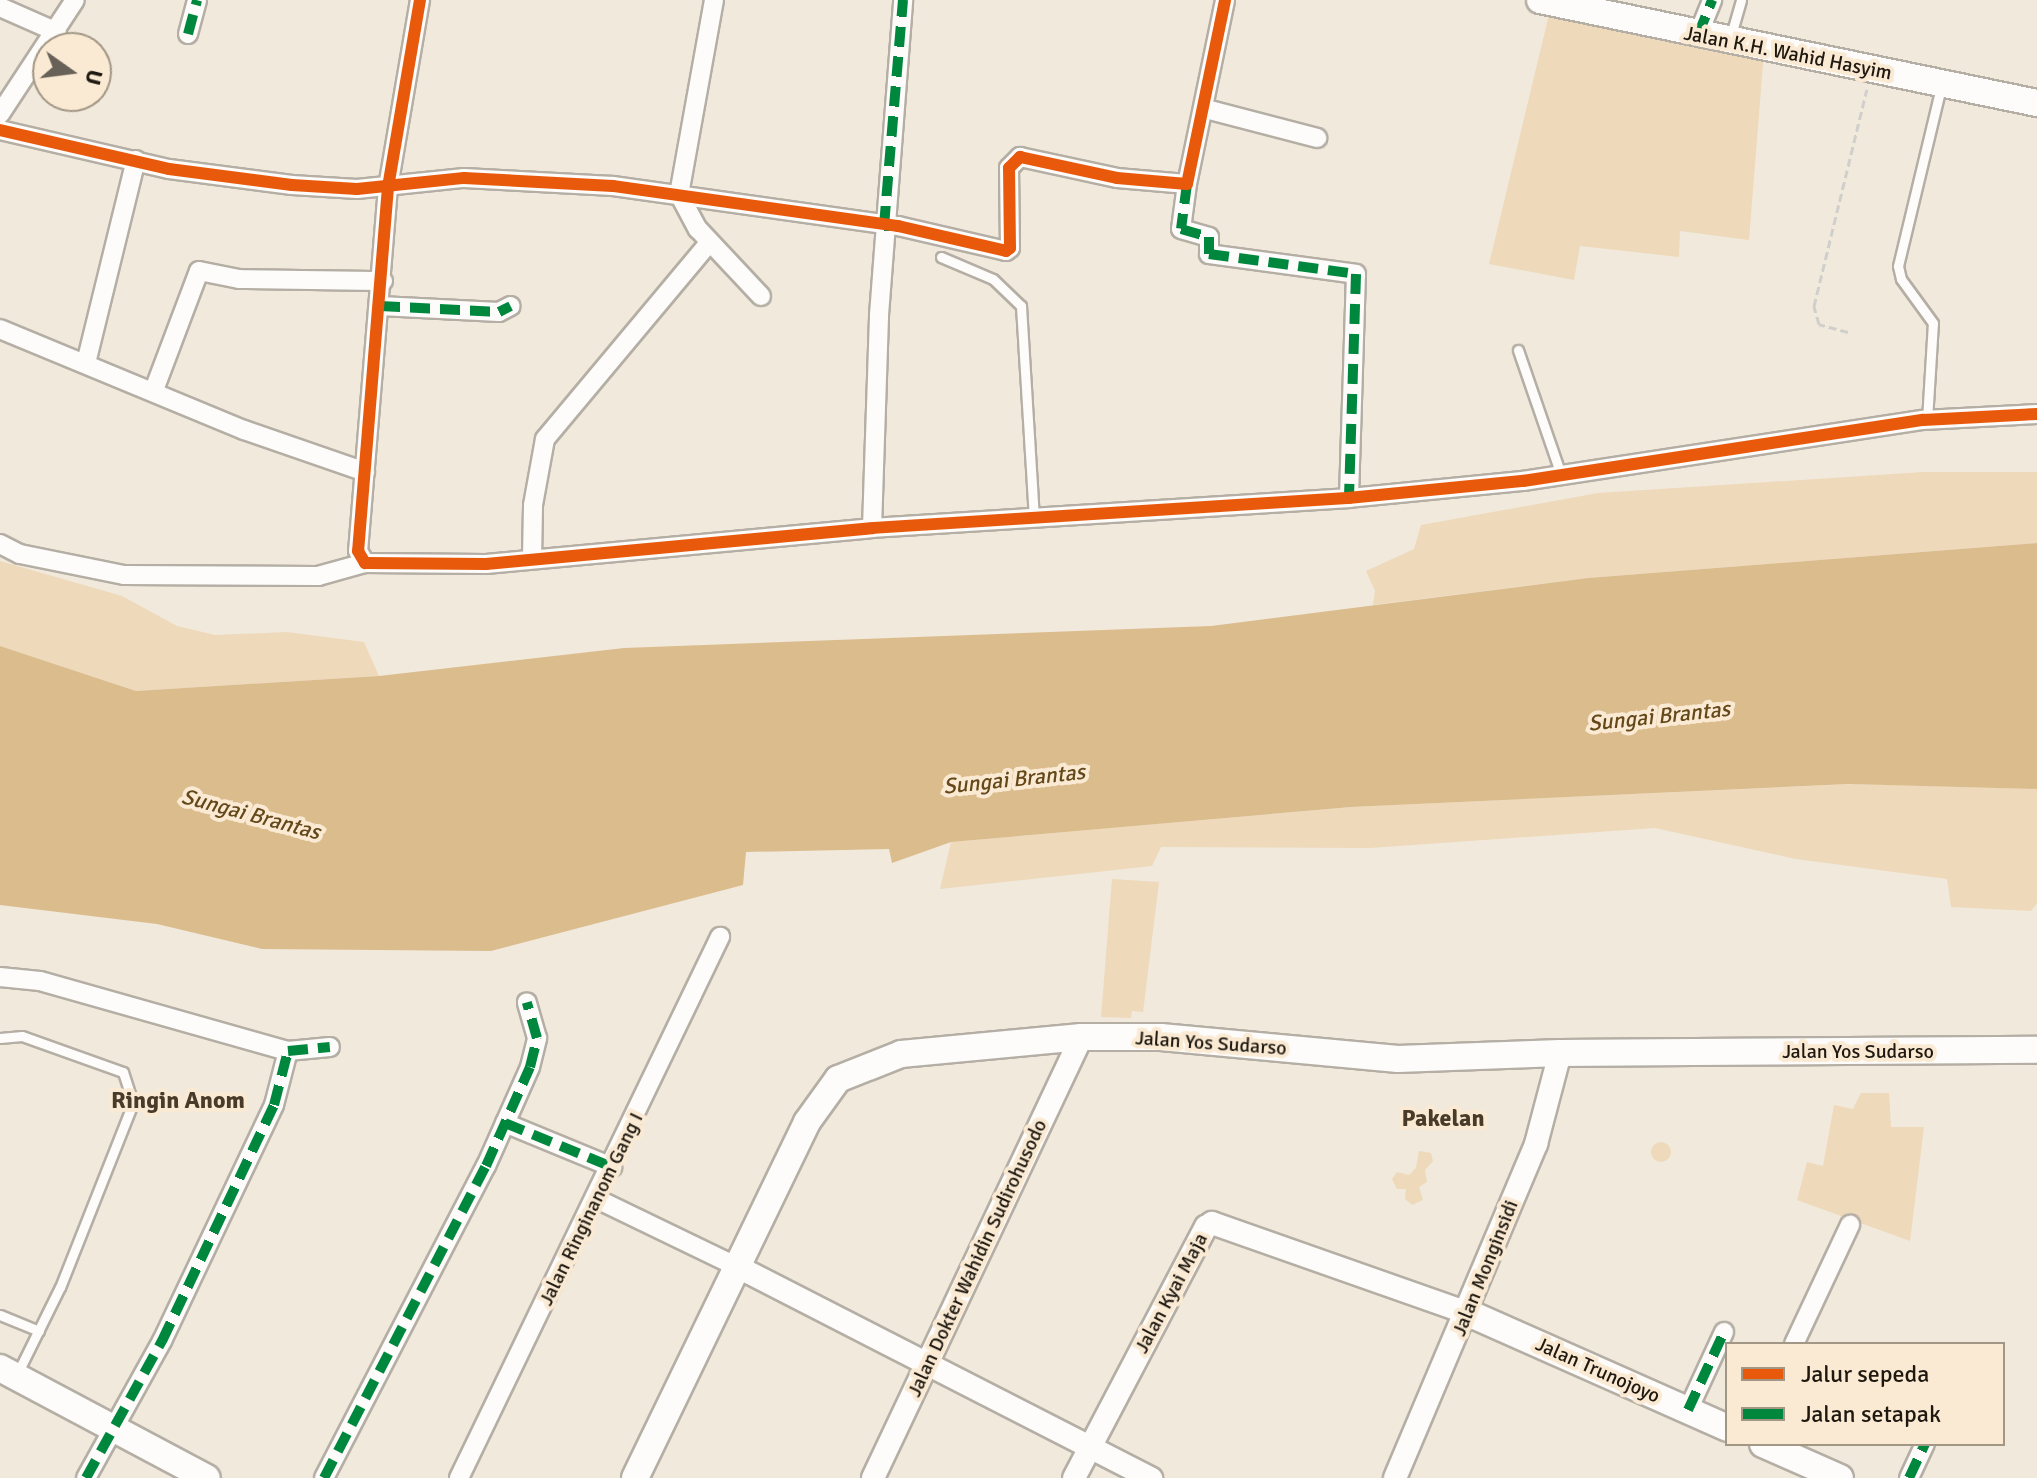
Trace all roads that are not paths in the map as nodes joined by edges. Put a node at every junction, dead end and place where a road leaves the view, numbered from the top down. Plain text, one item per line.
1 (75, 0) edge
2 (197, 0) edge
3 (420, 0) edge
4 (714, 0) edge
5 (903, 0) edge
6 (1225, 0) edge
7 (1540, 0) edge
8 (1712, 0) edge
9 (1741, 0) edge
10 (0, 7) edge
11 (57, 32) joint
12 (188, 34) dead end
13 (1698, 35) junction
14 (1729, 41) junction
15 (32, 68) edge
16 (1942, 83) junction
17 (2037, 103) edge
18 (1206, 109) junction
19 (0, 114) edge
20 (0, 130) edge
21 (1317, 138) dead end
22 (136, 160) junction
23 (1187, 184) junction
24 (388, 187) junction
25 (679, 194) junction
26 (884, 226) junction
27 (709, 243) junction
28 (941, 257) dead end
29 (383, 281) junction
30 (761, 296) dead end
31 (380, 306) junction
32 (511, 306) dead end
33 (0, 329) edge
34 (1518, 350) dead end
35 (86, 363) junction
36 (154, 390) junction
37 (2037, 414) edge
38 (1927, 420) junction
39 (365, 472) junction
40 (1561, 475) junction
41 (1349, 498) junction
42 (1034, 518) junction
43 (872, 528) junction
44 (0, 544) edge
45 (532, 559) junction
46 (365, 563) junction
47 (720, 937) dead end
48 (5, 977) edge
49 (527, 1002) dead end
50 (1081, 1037) junction
51 (0, 1038) edge
52 (330, 1047) dead end
53 (2037, 1050) edge
54 (288, 1051) junction
55 (1560, 1053) junction
56 (505, 1123) junction
57 (612, 1167) junction
58 (597, 1199) junction
59 (1850, 1225) dead end
60 (740, 1268) junction
61 (1468, 1313) junction
62 (0, 1315) edge
63 (39, 1331) junction
64 (1724, 1332) dead end
65 (1795, 1342) edge
66 (927, 1365) junction
67 (8, 1372) edge
68 (1688, 1410) junction
69 (1725, 1427) edge
70 (115, 1428) junction
71 (1089, 1446) junction
72 (1768, 1446) edge
73 (1924, 1446) edge
74 (86, 1478) edge
75 (207, 1478) edge
76 (324, 1478) edge
77 (459, 1478) edge
78 (635, 1478) edge
79 (873, 1478) edge
80 (1074, 1478) edge
81 (1151, 1478) edge
82 (1395, 1478) edge
83 (1840, 1478) edge
84 (1909, 1478) edge

1 - 11 street
2 - 12 street
3 - 24 street
4 - 25 street
5 - 26 street
6 - 18 street
7 - 13 main road, Jalan K.H. Wahid Hasyim
8 - 13 street
9 - 14 lane
10 - 11 street
13 - 14 main road, Jalan K.H. Wahid Hasyim
14 - 16 main road, Jalan K.H. Wahid Hasyim
15 - 19 street
16 - 17 main road, Jalan K.H. Wahid Hasyim
16 - 38 lane
18 - 21 street
18 - 23 street
20 - 22 street
22 - 24 street
22 - 35 street
23 - 26 street
23 - 41 street
24 - 25 street
24 - 29 street
25 - 26 street
25 - 27 street
26 - 43 street
27 - 30 street
27 - 45 street
28 - 42 lane
29 - 31 street
29 - 36 street
31 - 32 street
31 - 39 street
33 - 35 street
34 - 40 lane
35 - 36 street
36 - 39 street
37 - 38 street
38 - 40 street
39 - 46 street
40 - 41 street
41 - 42 street
42 - 43 street
43 - 45 street
44 - 46 street
45 - 46 street
47 - 57 street, Jalan Ringinanom Gang I
48 - 54 street
49 - 56 street
50 - 55 main road, Jalan Yos Sudarso
50 - 60 main road, Jalan Yos Sudarso
50 - 66 street, Jalan Dokter Wahidin Sudirohusodo
51 - 63 lane
52 - 54 street
53 - 55 main road, Jalan Yos Sudarso
54 - 70 street
55 - 61 street, Jalan Monginsidi
56 - 57 street
56 - 76 street
57 - 58 street, Jalan Ringinanom Gang I
58 - 60 street
58 - 77 street, Jalan Ringinanom Gang I
59 - 65 street
60 - 66 street
60 - 78 main road, Jalan Yos Sudarso
61 - 68 main road, Jalan Trunojoyo
61 - 71 street, Jalan Kyai Maja
61 - 82 street, Jalan Monginsidi
62 - 63 lane
63 - 67 lane
64 - 68 street
66 - 71 street
66 - 79 street, Jalan Dokter Wahidin Sudirohusodo
67 - 70 main road
68 - 69 main road, Jalan Trunojoyo
70 - 74 street
70 - 75 main road
71 - 80 street, Jalan Kyai Maja
71 - 81 street
72 - 83 main road
73 - 84 street

